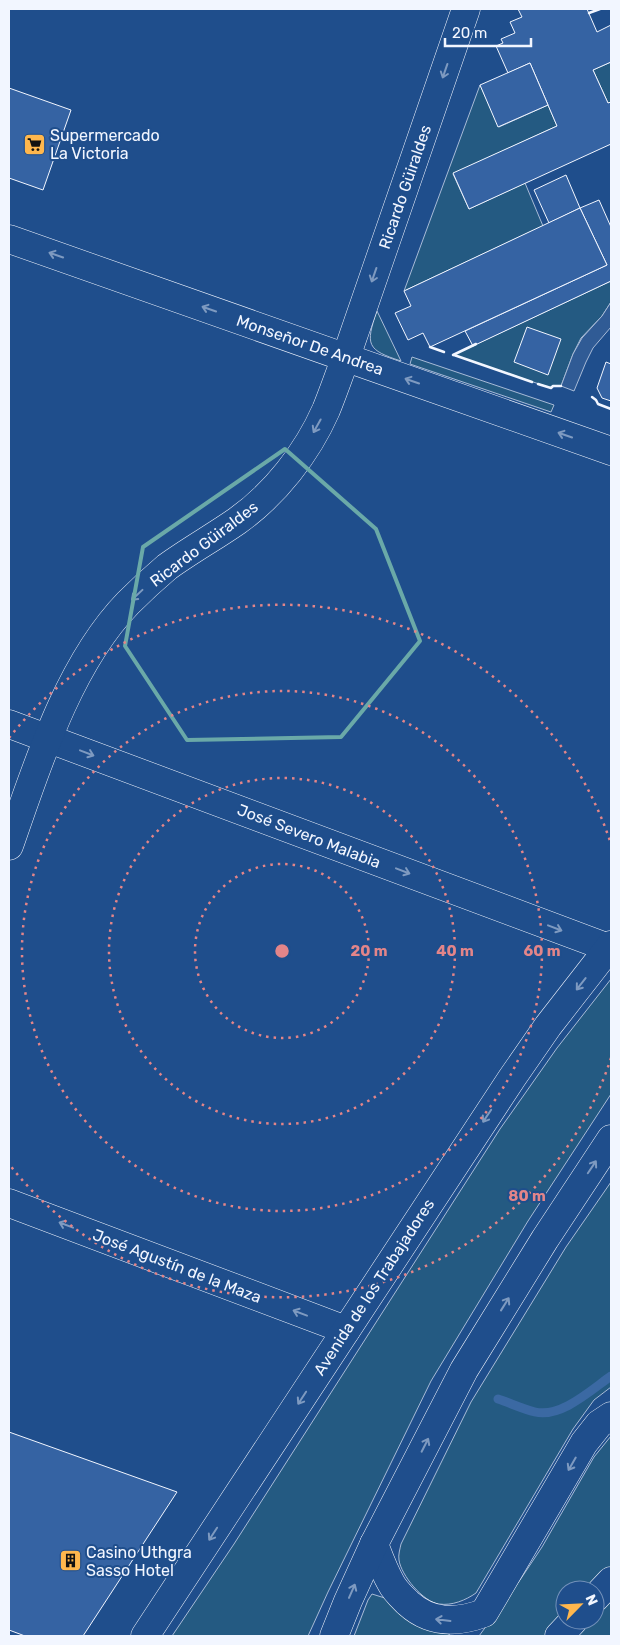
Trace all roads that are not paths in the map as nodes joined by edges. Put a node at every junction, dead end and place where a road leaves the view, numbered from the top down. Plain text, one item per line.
1 (466, 9) edge
2 (9, 238) edge
3 (346, 357) junction
4 (611, 451) edge
5 (9, 724) edge
6 (48, 738) junction
7 (9, 846) edge
8 (610, 947) edge
9 (611, 1139) edge
10 (9, 1203) edge
11 (346, 1330) junction
12 (607, 1421) edge
13 (374, 1544) junction
14 (484, 1613) junction
15 (145, 1636) edge
16 (334, 1636) edge
17 (466, 1636) edge

1 -> 3 street, Ricardo Güiraldes
3 -> 2 street, Monseñor De Andrea
4 -> 3 street, Monseñor De Andrea
3 -> 6 street, Ricardo Güiraldes
5 - 6 street, José Severo Malabia
6 - 7 street, Ricardo Güiraldes
6 -> 8 street, José Severo Malabia
8 -> 11 street, Avenida de los Trabajadores
13 -> 9 street
11 -> 10 street, José Agustín de la Maza
11 -> 15 street, Avenida de los Trabajadores
12 -> 14 street
14 -> 13 street
16 -> 13 street
14 - 17 street

